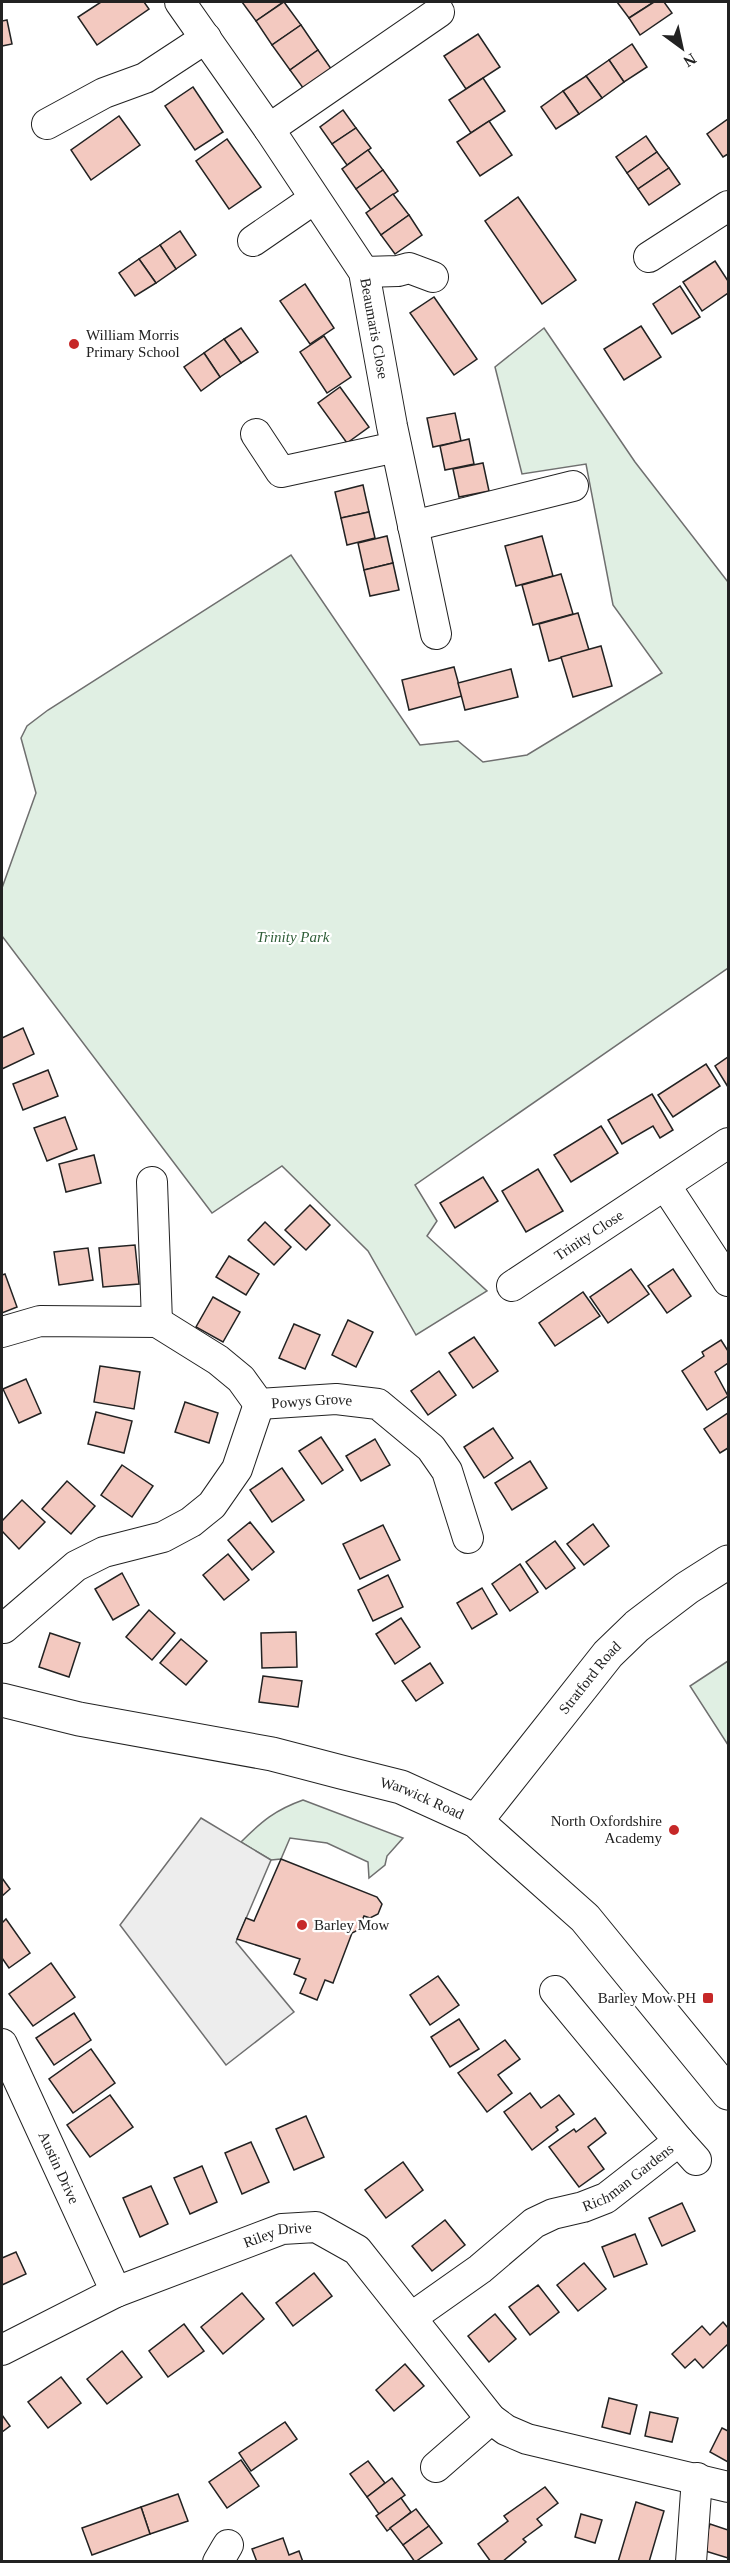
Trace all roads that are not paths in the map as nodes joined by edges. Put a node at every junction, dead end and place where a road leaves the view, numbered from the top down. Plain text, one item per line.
1 (180, 2) edge
2 (440, 12) dead end
3 (206, 38) junction
4 (47, 124) dead end
5 (269, 129) junction
6 (314, 199) junction
7 (729, 206) edge
8 (253, 241) dead end
9 (649, 257) dead end
10 (364, 272) junction
11 (433, 277) dead end
12 (256, 434) dead end
13 (396, 447) junction
14 (573, 486) dead end
15 (413, 526) junction
16 (436, 634) dead end
17 (729, 1143) edge
18 (152, 1182) dead end
19 (665, 1185) junction
20 (729, 1281) edge
21 (512, 1286) dead end
22 (157, 1322) junction
23 (2, 1332) edge
24 (259, 1404) junction
25 (468, 1538) dead end
26 (729, 1562) edge
27 (4, 1628) dead end
28 (2, 1700) edge
29 (476, 1821) junction
30 (555, 1991) dead end
31 (2, 2044) edge
32 (729, 2093) edge
33 (116, 2292) junction
34 (412, 2317) junction
35 (2, 2350) edge
36 (491, 2419) junction
37 (436, 2467) dead end
38 (697, 2478) junction
39 (729, 2487) edge
40 (691, 2562) edge

1 - 3 street, Beaumaris Close
2 - 5 street
3 - 4 street
3 - 5 street, Beaumaris Close
5 - 6 street, Beaumaris Close
6 - 8 street
6 - 10 street, Beaumaris Close
7 - 9 street
10 - 11 street
10 - 13 street, Beaumaris Close
12 - 13 street
13 - 15 street, Beaumaris Close
14 - 15 street
15 - 16 street, Beaumaris Close
17 - 19 street, Trinity Close
18 - 22 street
19 - 20 street
19 - 21 street, Trinity Close
22 - 23 street
22 - 24 street, Powys Grove
24 - 25 street, Powys Grove
24 - 27 street
26 - 29 main road, Stratford Road
28 - 29 main road, Warwick Road
29 - 32 main road, Warwick Road
30 - 34 street, Richman Gardens
31 - 33 street, Austin Drive
33 - 34 street, Riley Drive
33 - 35 street, Riley Drive
34 - 36 street, Riley Drive
36 - 37 street
36 - 38 street, Riley Drive
38 - 39 street, Riley Drive
38 - 40 street

